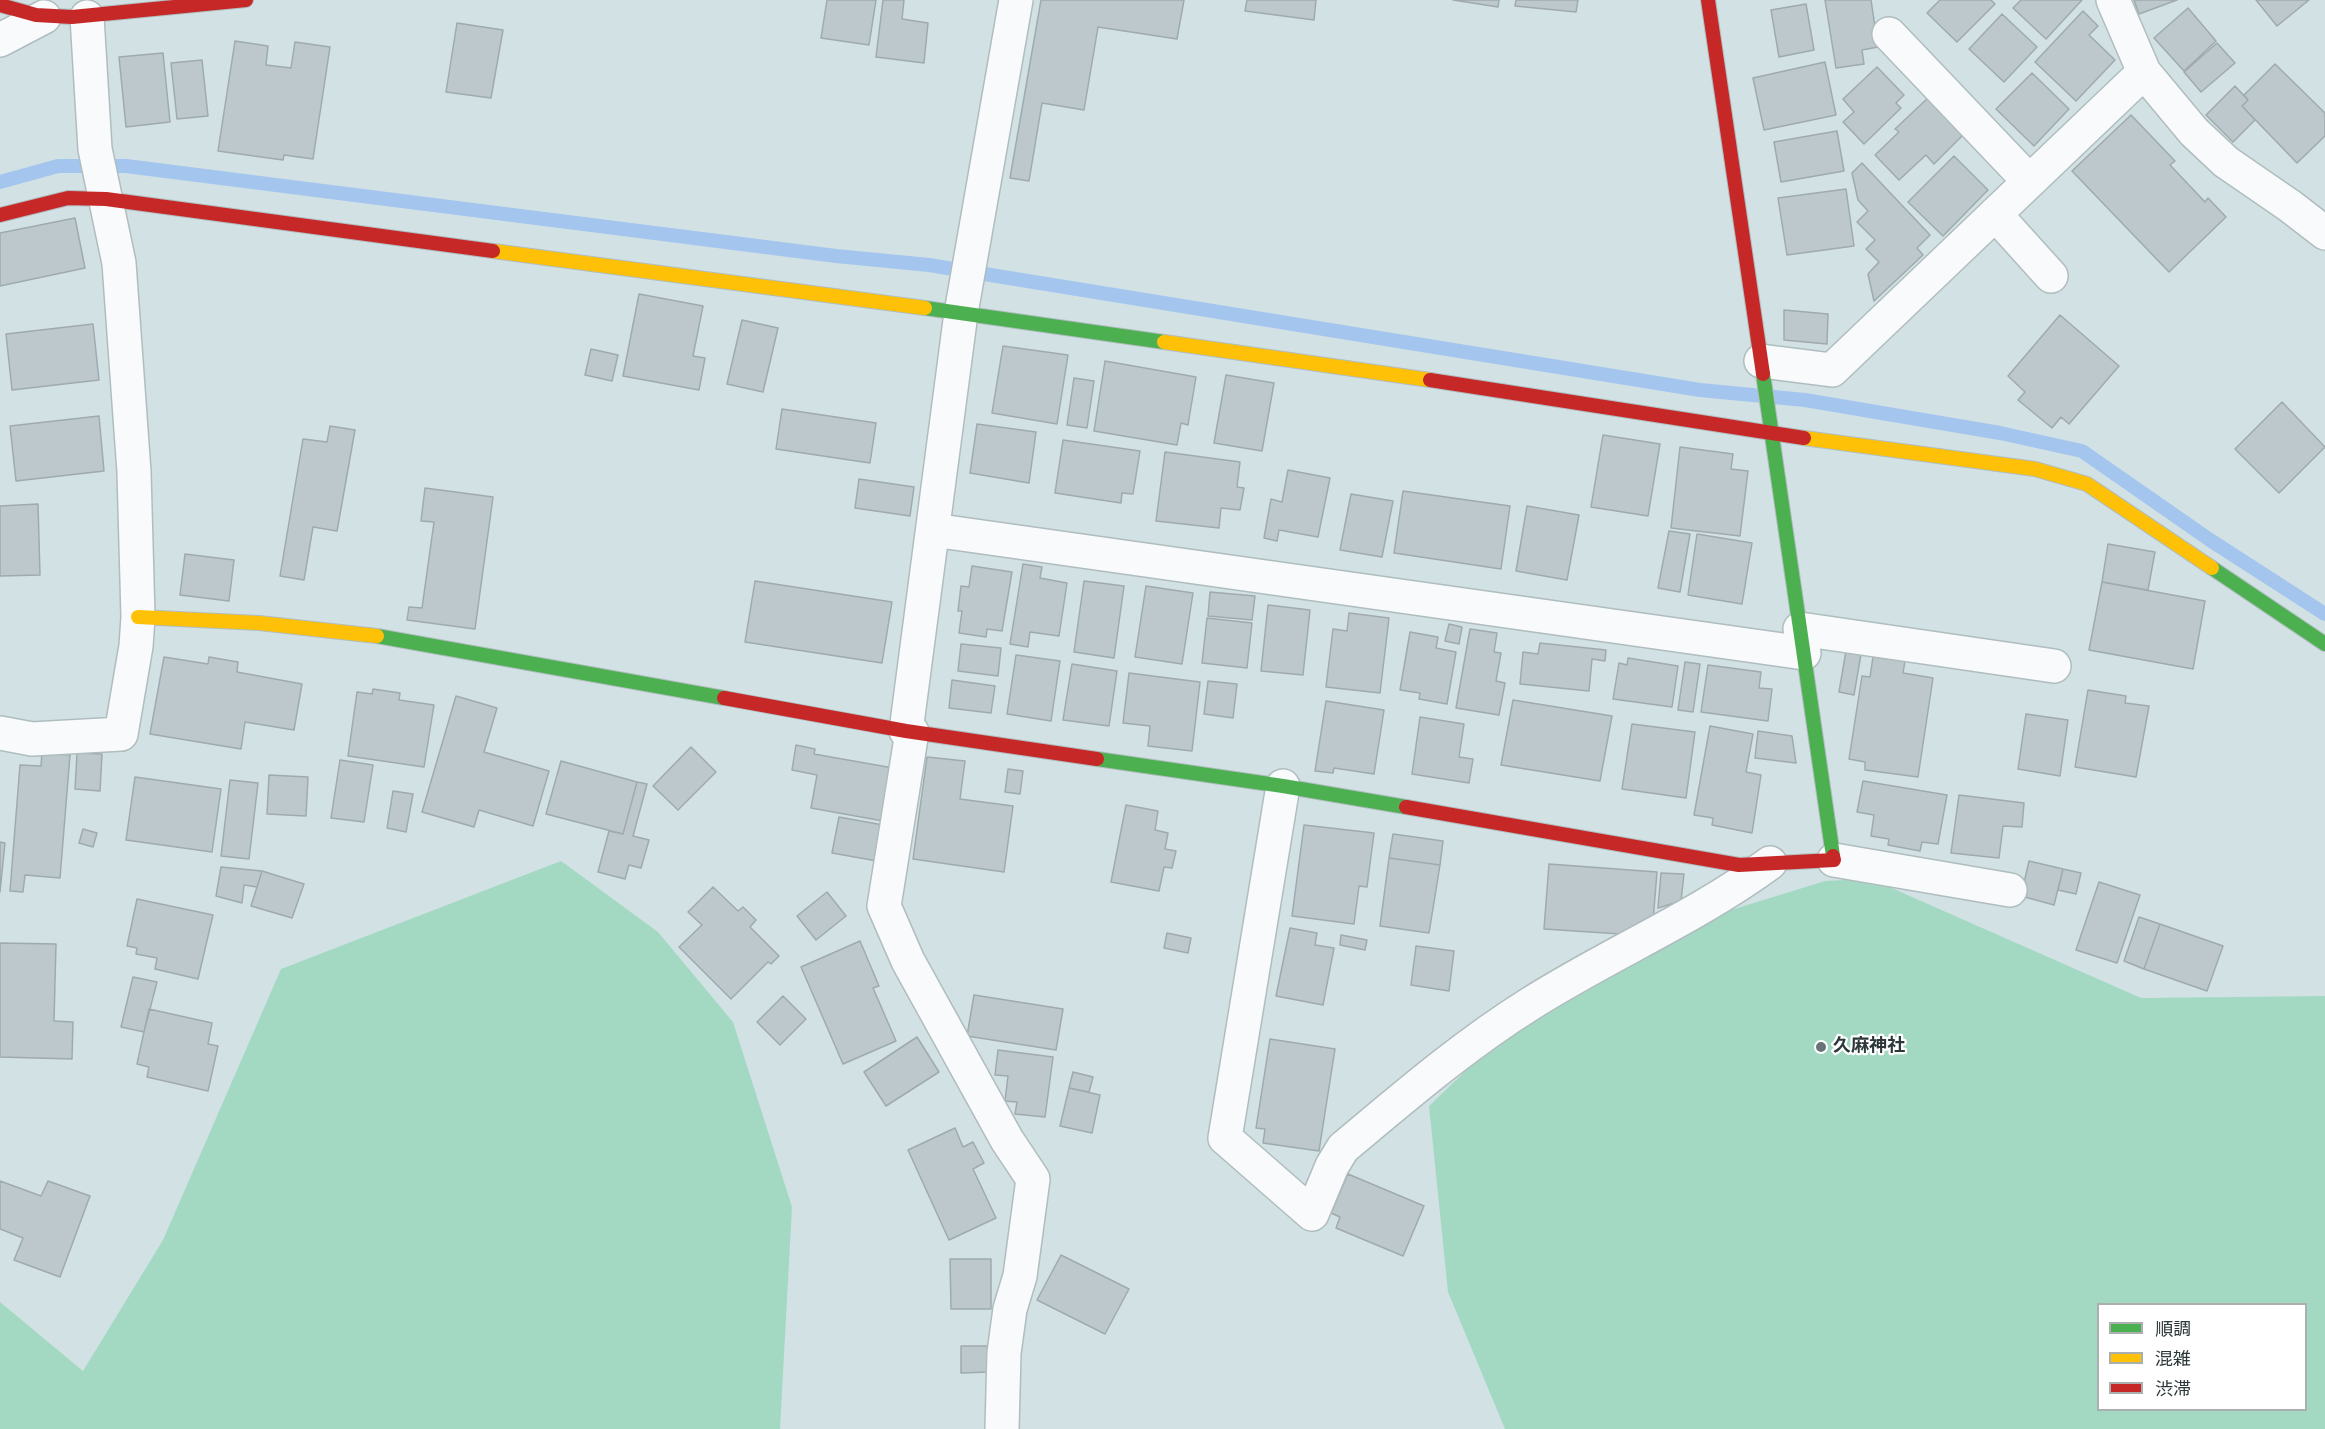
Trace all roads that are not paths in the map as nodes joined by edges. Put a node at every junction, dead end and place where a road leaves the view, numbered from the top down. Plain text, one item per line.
1 (246, 0) edge
2 (1016, 0) edge
3 (1708, 0) edge
4 (2113, 0) edge
5 (0, 5) edge
6 (131, 7) edge
7 (44, 17) junction
8 (87, 17) junction
9 (1889, 34) dead end
10 (0, 40) edge
11 (2144, 72) junction
12 (2030, 181) junction
13 (106, 199) junction
14 (1995, 214) junction
15 (0, 215) edge
16 (2325, 233) edge
17 (2051, 276) dead end
18 (961, 313) junction
19 (1761, 361) junction
20 (1772, 433) junction
21 (933, 530) junction
22 (138, 617) junction
23 (1802, 641) junction
24 (2325, 644) edge
25 (2054, 666) dead end
26 (909, 731) junction
27 (0, 733) edge
28 (1283, 786) junction
29 (1834, 860) junction
30 (1770, 863) junction
31 (2010, 890) dead end
32 (1002, 1429) edge

1 - 6 main road
2 - 18 street
3 - 19 main road
4 - 11 street
5 - 7 main road
6 - 8 main road
7 - 8 main road
7 - 10 street
8 - 13 street
9 - 12 street
11 - 12 street
11 - 16 street
12 - 14 street
13 - 15 main road
13 - 18 main road
13 - 22 street
14 - 17 street
14 - 19 street
18 - 20 main road
18 - 21 street
19 - 20 main road
20 - 23 main road
20 - 24 main road
21 - 23 street
21 - 26 street
22 - 26 main road
22 - 27 street
23 - 25 street
23 - 29 main road
26 - 28 main road
26 - 32 street
28 - 30 main road
28 - 30 street
29 - 30 main road
29 - 31 street

